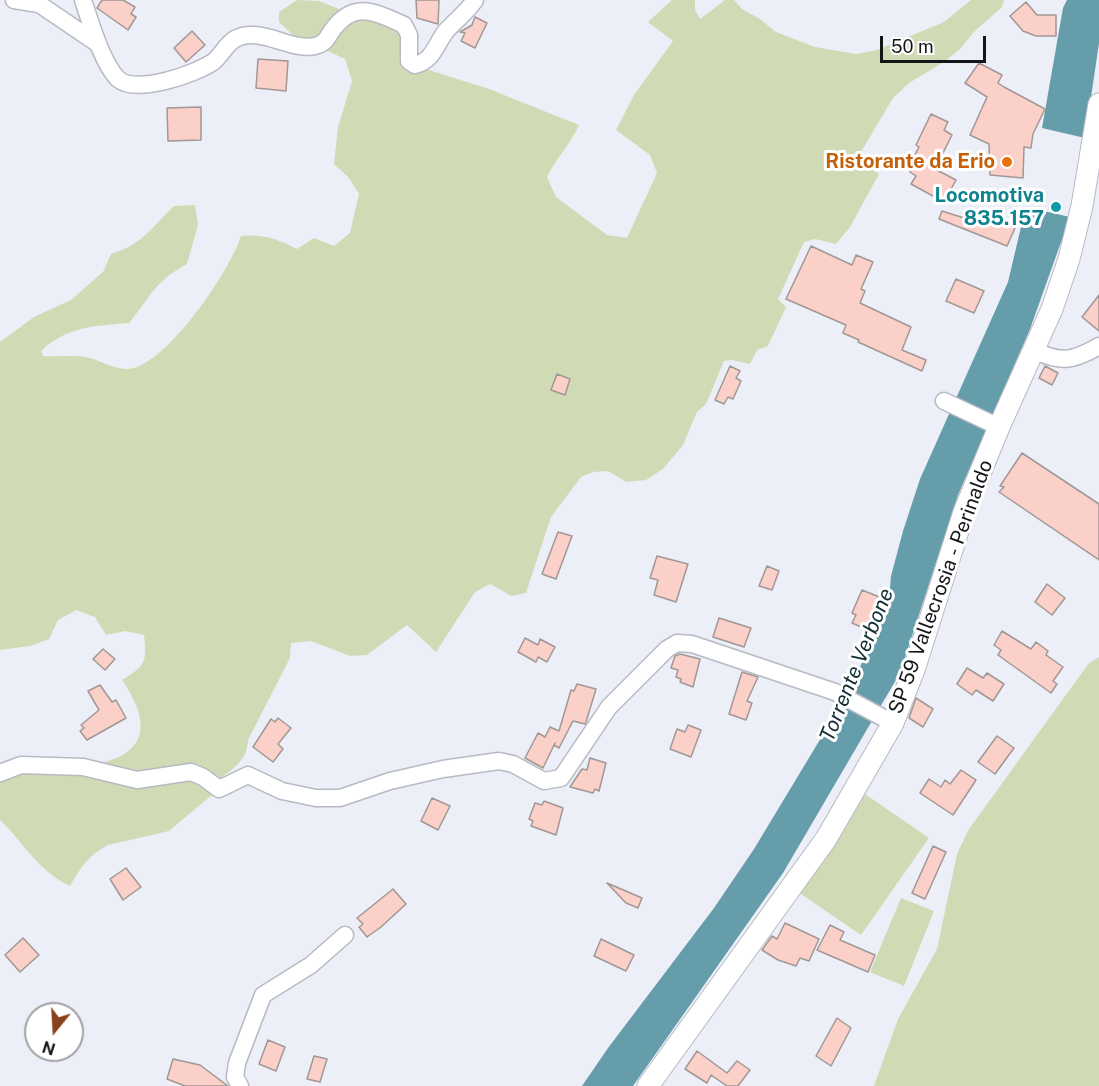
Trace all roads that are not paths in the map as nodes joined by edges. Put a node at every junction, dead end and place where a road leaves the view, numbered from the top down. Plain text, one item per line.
1 (14, 0) edge
2 (83, 0) edge
3 (476, 0) edge
4 (98, 44) junction
5 (1099, 104) edge
6 (1099, 346) edge
7 (1035, 351) junction
8 (947, 402) dead end
9 (995, 426) junction
10 (887, 719) junction
11 (0, 773) edge
12 (345, 935) dead end
13 (240, 1086) edge
14 (648, 1086) edge

1 - 4 street
2 - 4 street
3 - 4 street
5 - 7 main road, SP 59 Vallecrosia - Perinaldo
6 - 7 street
7 - 9 main road, SP 59 Vallecrosia - Perinaldo
8 - 9 street
9 - 10 main road, SP 59 Vallecrosia - Perinaldo
10 - 11 street
10 - 14 main road, SP 59 Vallecrosia - Perinaldo
12 - 13 street

